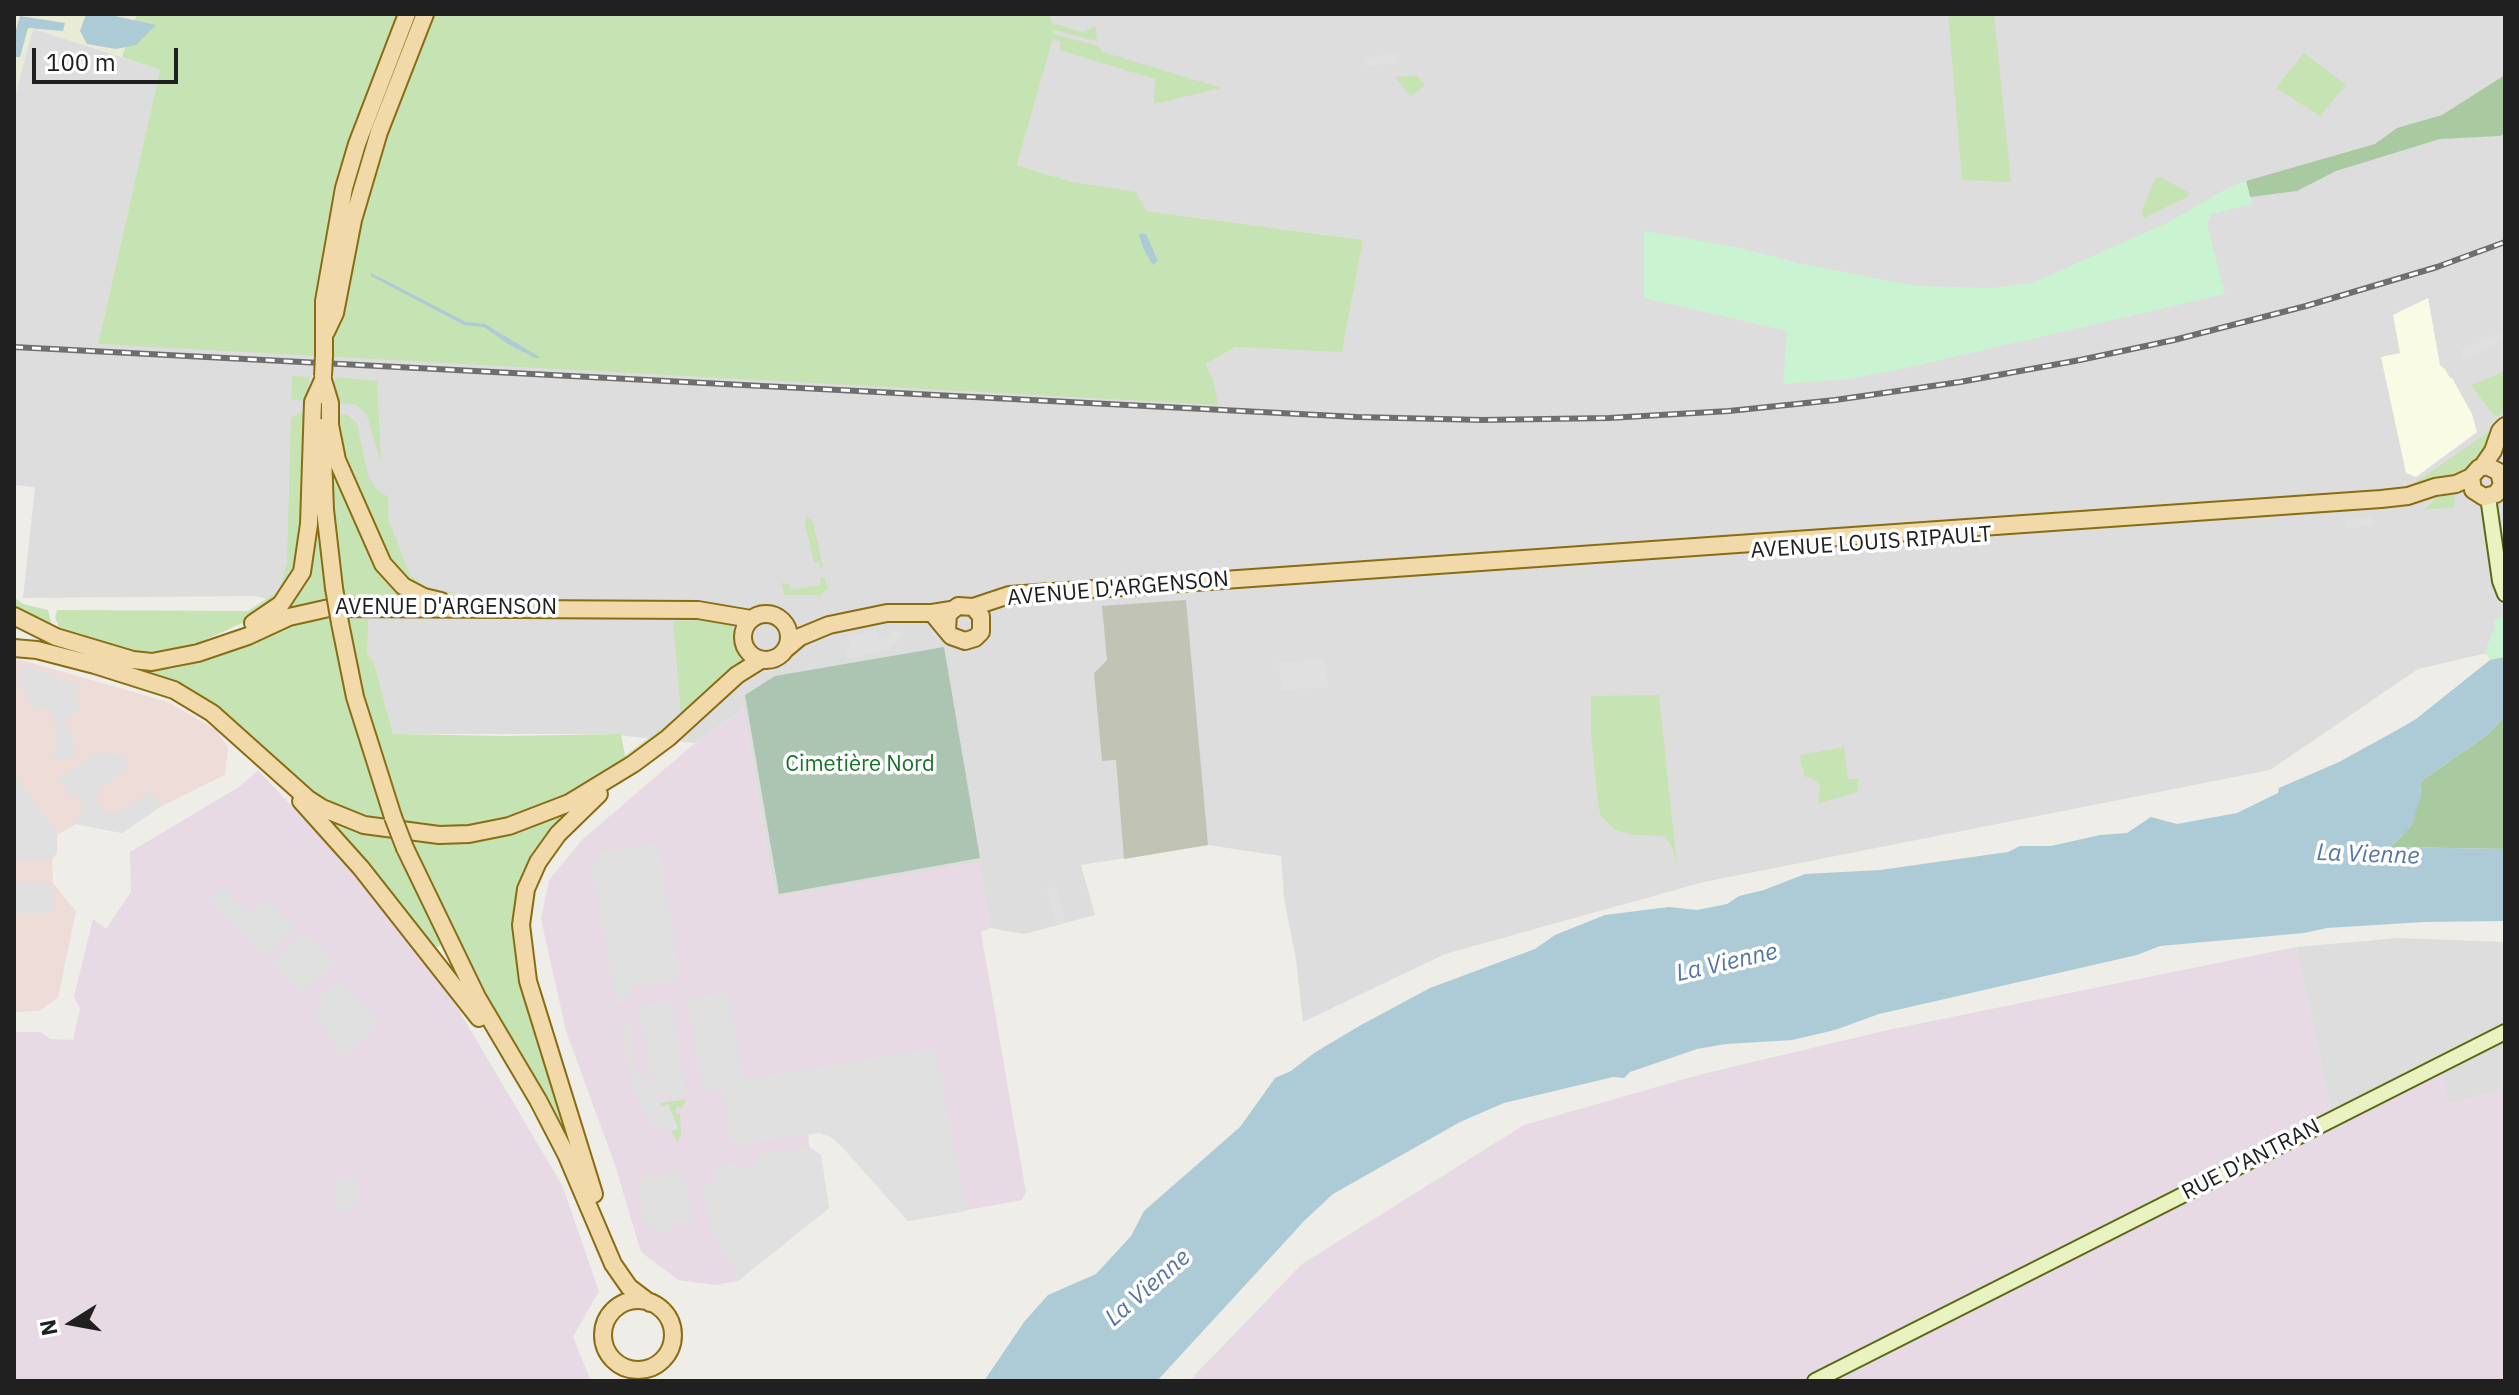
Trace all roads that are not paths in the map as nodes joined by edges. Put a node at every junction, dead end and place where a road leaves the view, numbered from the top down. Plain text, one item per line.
1 (407, 14) edge
2 (425, 14) edge
3 (325, 334) junction
4 (323, 378) junction
5 (2505, 426) edge
6 (2491, 481) edge
7 (1266, 581) joint
8 (2505, 594) edge
9 (490, 608) junction
10 (951, 610) junction
11 (932, 613) junction
12 (978, 614) junction
13 (14, 616) edge
14 (751, 619) junction
15 (783, 621) junction
16 (829, 625) junction
17 (947, 630) junction
18 (14, 638) edge
19 (222, 644) junction
20 (14, 648) edge
21 (787, 648) junction
22 (761, 660) junction
23 (237, 733) junction
24 (633, 764) junction
25 (2505, 1032) edge
26 (526, 1079) junction
27 (593, 1211) junction
28 (613, 1264) junction
29 (650, 1303) junction
30 (614, 1310) junction
31 (664, 1358) junction
32 (634, 1375) edge
33 (661, 1381) edge
34 (1815, 1381) edge

1 - 3 main road
2 - 3 main road
3 - 4 main road, bridge
4 - 9 main road
4 - 19 main road
4 - 26 main road, bridge
5 - 6 main road
6 - 7 main road, AVENUE LOUIS RIPAULT
6 - 8 street
7 - 12 main road, AVENUE D'ARGENSON
9 - 14 main road, AVENUE D'ARGENSON
9 - 19 main road, AVENUE D'ARGENSON
10 - 11 main road
10 - 12 main road
10 - 17 main road
11 - 16 main road
11 - 17 main road
12 - 17 main road
13 - 18 main road
13 - 19 main road, AVENUE D'ARGENSON
14 - 15 main road
14 - 22 main road
15 - 16 main road
15 - 21 main road
16 - 21 main road
20 - 23 main road
21 - 22 main road
22 - 24 main road
23 - 24 main road
23 - 26 main road
24 - 27 main road
25 - 34 street, RUE D'ANTRAN
26 - 27 main road
27 - 28 main road
28 - 29 main road
28 - 30 main road
29 - 30 main road
29 - 31 main road
30 - 32 main road
31 - 32 main road
31 - 33 main road

